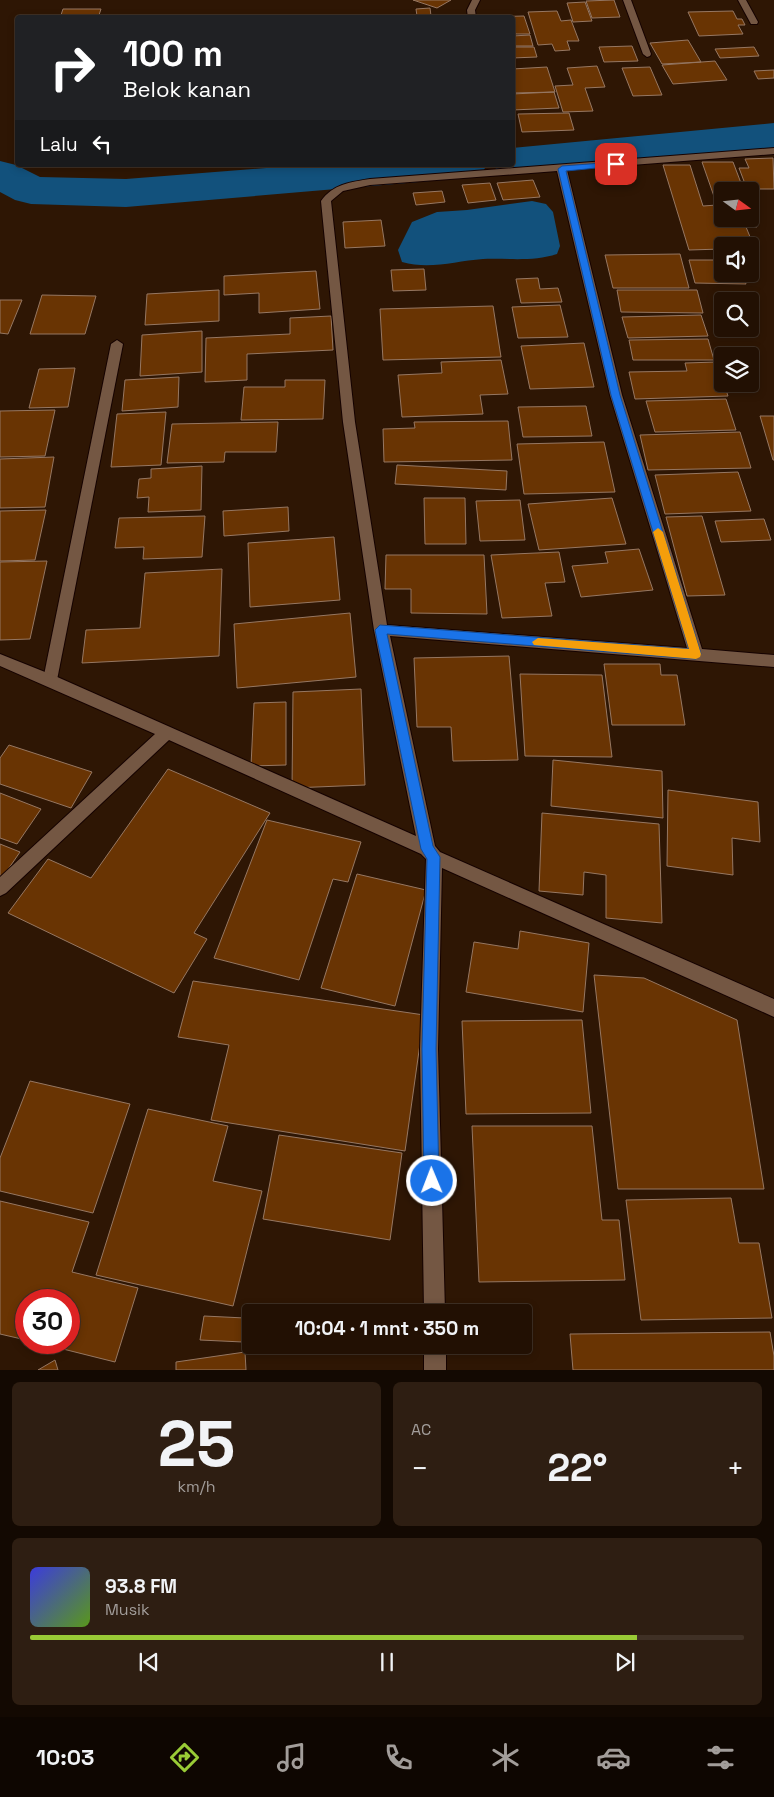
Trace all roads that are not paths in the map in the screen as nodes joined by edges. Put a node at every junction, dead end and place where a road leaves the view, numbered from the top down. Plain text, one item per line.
1 (476, 0) edge
2 (627, 0) edge
3 (742, 0) edge
4 (472, 15) edge
5 (754, 22) dead end
6 (647, 54) dead end
7 (774, 150) edge
8 (510, 168) edge
9 (562, 169) junction
10 (117, 344) dead end
11 (380, 630) junction
12 (696, 654) junction
13 (0, 660) edge
14 (774, 661) edge
15 (50, 680) junction
16 (166, 733) junction
17 (430, 853) junction
18 (0, 888) edge
19 (774, 1008) edge
20 (434, 1304) edge
21 (435, 1354) edge
22 (435, 1370) edge

1 - 4 street
2 - 6 street
3 - 5 street
7 - 9 street
8 - 9 street
8 - 11 street
9 - 12 street
10 - 15 street
11 - 12 street
11 - 17 street
12 - 14 street
13 - 15 street
15 - 16 street
16 - 17 street
16 - 18 street
17 - 19 street
17 - 20 street
21 - 22 street

